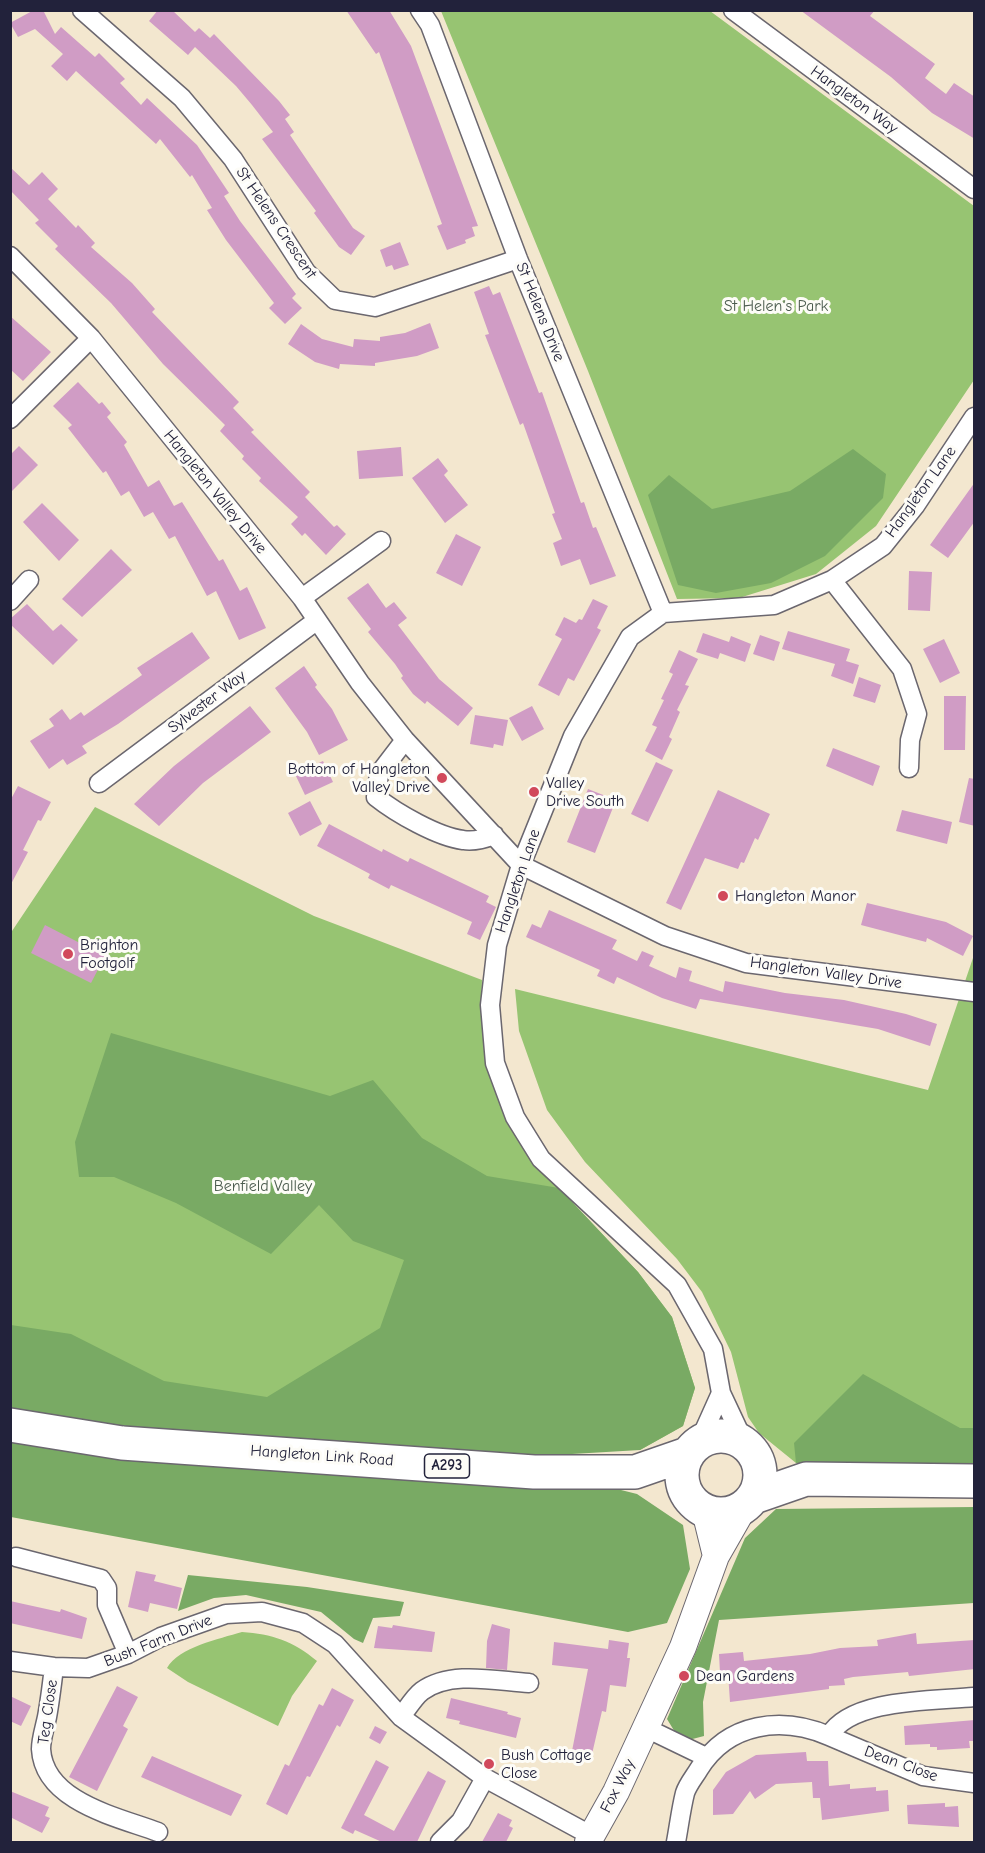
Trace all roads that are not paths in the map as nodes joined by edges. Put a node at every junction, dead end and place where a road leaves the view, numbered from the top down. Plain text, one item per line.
1 (82, 10) edge
2 (420, 10) edge
3 (733, 10) edge
4 (975, 189) edge
5 (10, 256) edge
6 (518, 259) junction
7 (91, 338) junction
8 (975, 417) edge
9 (10, 419) edge
10 (381, 542) dead end
11 (29, 580) dead end
12 (832, 580) junction
13 (302, 598) junction
14 (10, 601) edge
15 (663, 613) junction
16 (316, 621) junction
17 (405, 740) junction
18 (909, 768) dead end
19 (99, 783) dead end
20 (494, 835) junction
21 (521, 865) junction
22 (975, 992) edge
23 (721, 1393) junction
24 (10, 1425) edge
25 (749, 1447) junction
26 (693, 1448) junction
27 (635, 1472) junction
28 (806, 1479) junction
29 (975, 1481) edge
30 (695, 1501) junction
31 (749, 1502) junction
32 (716, 1556) junction
33 (16, 1557) dead end
34 (128, 1654) junction
35 (10, 1661) edge
36 (54, 1667) junction
37 (529, 1683) dead end
38 (975, 1697) edge
39 (401, 1717) junction
40 (646, 1728) junction
41 (829, 1736) junction
42 (706, 1757) junction
43 (485, 1778) junction
44 (975, 1783) edge
45 (158, 1832) dead end
46 (590, 1839) edge
47 (440, 1842) edge
48 (676, 1842) edge

1 - 6 street, St Helens Crescent
2 - 6 street, St Helens Drive
3 - 4 street, Hangleton Way
5 - 7 street, Hangleton Valley Drive
6 - 15 street, St Helens Drive
7 - 9 street
7 - 13 street, Hangleton Valley Drive
8 - 12 street, Hangleton Lane
10 - 13 street
11 - 14 street
12 - 15 street, Hangleton Lane
12 - 18 street
13 - 16 street, Hangleton Valley Drive
15 - 21 street, Hangleton Lane
16 - 17 street, Hangleton Valley Drive
16 - 19 street, Sylvester Way
17 - 20 street, Hangleton Valley Drive
17 - 20 street
20 - 21 street, Hangleton Valley Drive
21 - 22 street, Hangleton Valley Drive
21 - 23 street, Hangleton Lane
23 - 25 street, Hangleton Lane
23 - 26 street
24 - 27 highway, Hangleton Link Road / A293
25 - 26 highway
25 - 28 highway
25 - 31 highway
26 - 27 highway, Hangleton Link Road / A293
26 - 30 highway
27 - 30 highway, Hangleton Link Road / A293
28 - 29 highway
28 - 31 highway
30 - 31 highway
30 - 32 street
31 - 32 street
32 - 40 street
33 - 34 street
34 - 36 street, Bush Farm Drive
34 - 39 street, Bush Farm Drive
35 - 36 street, Bush Farm Drive
36 - 45 street, Teg Close
37 - 39 street
38 - 41 street
39 - 43 street, Bush Farm Drive
40 - 42 street
40 - 46 street, Fox Way
41 - 42 street
41 - 44 street, Dean Close
42 - 48 street
43 - 46 street, Bush Farm Drive
43 - 47 street

